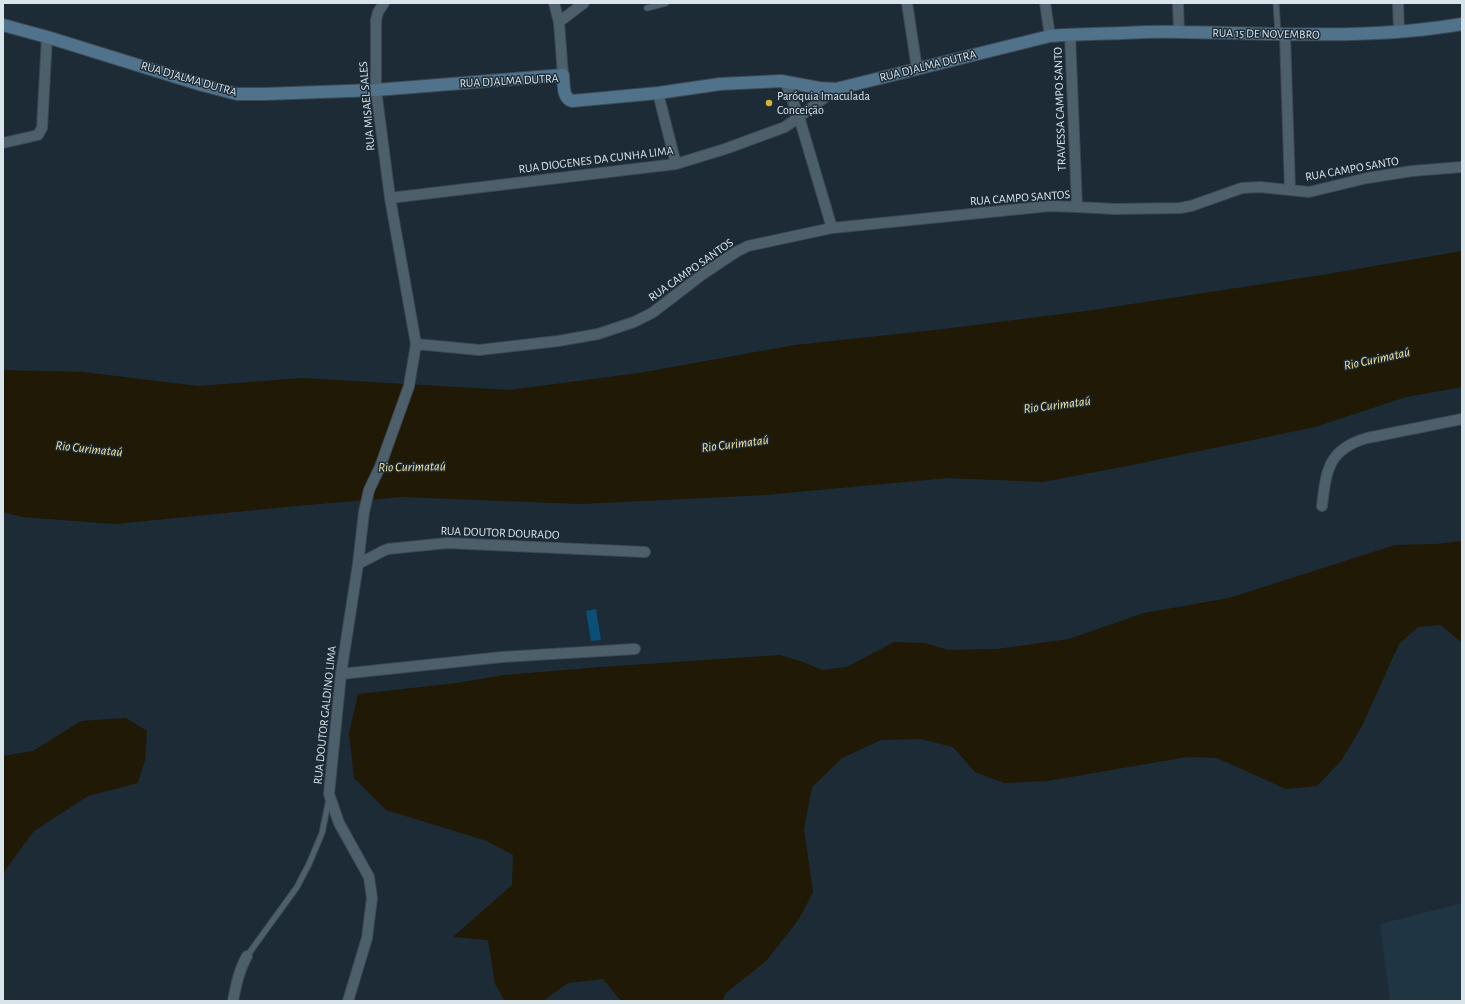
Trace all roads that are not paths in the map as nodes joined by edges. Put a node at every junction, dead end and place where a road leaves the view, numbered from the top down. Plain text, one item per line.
1 (384, 3) edge
2 (554, 3) edge
3 (584, 3) edge
4 (666, 3) edge
5 (907, 3) edge
6 (1045, 3) edge
7 (1178, 3) edge
8 (1276, 3) edge
9 (1398, 3) edge
10 (647, 8) dead end
11 (559, 22) junction
12 (1462, 24) edge
13 (3, 25) edge
14 (1399, 31) junction
15 (1179, 32) junction
16 (1070, 34) junction
17 (1281, 35) junction
18 (1050, 36) junction
19 (47, 37) junction
20 (917, 68) junction
21 (563, 75) junction
22 (785, 81) junction
23 (836, 89) junction
24 (376, 90) junction
25 (658, 93) junction
26 (799, 117) junction
27 (3, 143) edge
28 (676, 164) junction
29 (1462, 168) edge
30 (1290, 190) junction
31 (390, 198) junction
32 (1202, 202) joint
33 (1077, 206) junction
34 (832, 228) junction
35 (416, 344) junction
36 (1462, 419) edge
37 (1322, 506) dead end
38 (645, 552) dead end
39 (358, 564) junction
40 (635, 649) dead end
41 (341, 674) junction
42 (329, 794) junction
43 (247, 956) joint
44 (233, 1001) edge
45 (348, 1001) edge

1 - 24 street, RUA MISAEL SALES
2 - 11 street
3 - 11 street
4 - 10 lane
5 - 20 street
6 - 18 street
7 - 15 street
8 - 17 lane
9 - 14 street
11 - 21 street
12 - 14 main road, RUA 15 DE NOVEMBRO
13 - 19 main road, RUA DJALMA DUTRA
14 - 17 main road, RUA 15 DE NOVEMBRO
15 - 16 main road, RUA 15 DE NOVEMBRO
15 - 17 main road, RUA 15 DE NOVEMBRO
16 - 18 main road, RUA DJALMA DUTRA
16 - 33 street, TRAVESSA CAMPO SANTO
17 - 30 street
18 - 20 main road, RUA DJALMA DUTRA
19 - 24 main road, RUA DJALMA DUTRA
19 - 27 street
20 - 23 main road, RUA DJALMA DUTRA
21 - 24 main road, RUA DJALMA DUTRA
21 - 25 main road, RUA DJALMA DUTRA
22 - 23 main road, RUA DJALMA DUTRA
22 - 25 main road, RUA DJALMA DUTRA
22 - 26 street
23 - 26 street, RUA DIOGENES DA CUNHA LIMA
24 - 31 street, RUA MISAEL SALES
25 - 28 street
26 - 28 street, RUA DIOGENES DA CUNHA LIMA
26 - 34 street
28 - 31 street, RUA DIOGENES DA CUNHA LIMA
29 - 30 street, RUA CAMPO SANTO
30 - 32 street, RUA CAMPO SANTO
31 - 35 street
32 - 33 street, RUA CAMPO SANTOS
33 - 34 street, RUA CAMPO SANTOS
34 - 35 street, RUA CAMPO SANTOS
35 - 39 street, RUA DOUTOR GALDINO LIMA
36 - 37 street
38 - 39 street, RUA DOUTOR DOURADO
39 - 41 street, RUA DOUTOR GALDINO LIMA
40 - 41 street
41 - 42 street, RUA DOUTOR GALDINO LIMA
42 - 43 lane
42 - 45 street, RUA DOUTOR GALDINO LIMA
43 - 44 street

